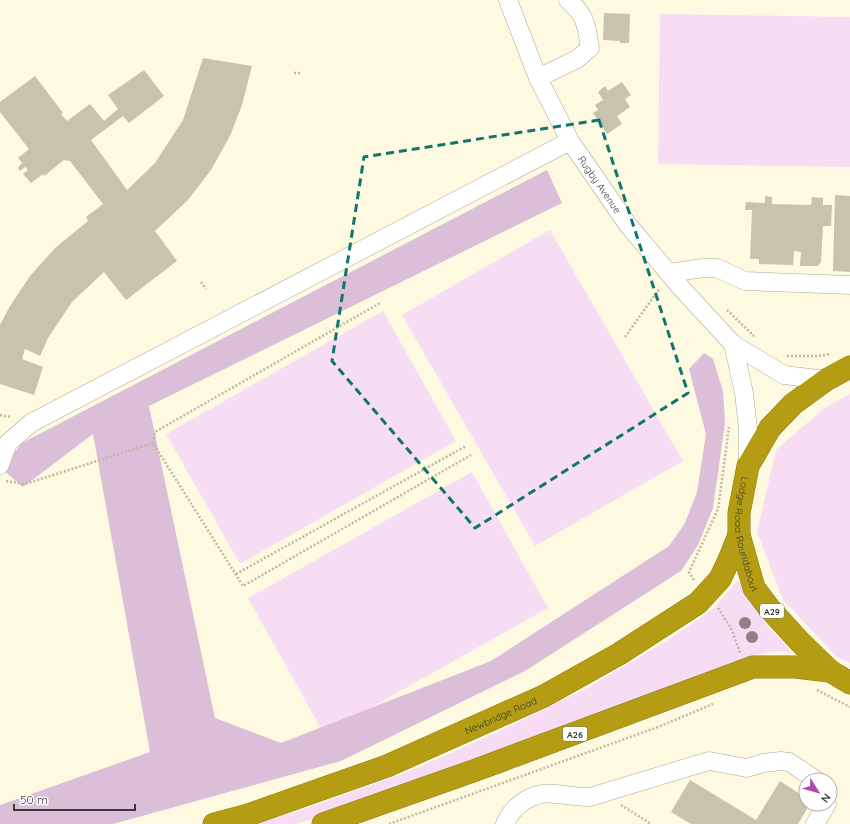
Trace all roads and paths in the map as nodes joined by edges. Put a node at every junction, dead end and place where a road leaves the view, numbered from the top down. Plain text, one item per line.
1 (508, 0) edge
2 (568, 0) edge
3 (294, 73) dead end
4 (300, 73) dead end
5 (538, 78) junction
6 (570, 141) junction
7 (665, 279) junction
8 (201, 282) dead end
9 (850, 285) edge
10 (206, 289) dead end
11 (380, 303) dead end
12 (725, 309) dead end
13 (625, 337) dead end
14 (758, 339) dead end
15 (733, 344) junction
16 (782, 354) dead end
17 (843, 360) edge
18 (826, 380) junction
19 (0, 415) edge
20 (16, 418) dead end
21 (730, 424) dead end
22 (153, 443) junction
23 (466, 446) dead end
24 (471, 455) dead end
25 (0, 465) edge
26 (748, 466) junction
27 (0, 480) edge
28 (739, 535) junction
29 (690, 572) dead end
30 (236, 574) junction
31 (717, 607) dead end
32 (742, 658) dead end
33 (830, 672) junction
34 (850, 683) edge
35 (811, 688) dead end
36 (716, 703) dead end
37 (850, 707) edge
38 (804, 772) edge
39 (602, 794) junction
40 (822, 812) edge
41 (214, 824) edge
42 (323, 824) edge
43 (389, 824) edge
44 (505, 824) edge
45 (651, 824) edge
46 (815, 824) edge

1 - 5 street, Rugby Avenue
2 - 5 street
3 - 4 path
5 - 6 street, Rugby Avenue
6 - 7 street, Rugby Avenue
6 - 25 street
7 - 9 street
7 - 13 path
7 - 15 street, Rugby Avenue
8 - 10 path
11 - 22 path
12 - 14 path
15 - 18 street, Rugby Avenue
15 - 26 street, Rugby Avenue
16 - 17 path
17 - 18 highway, Lodge Road Roundabout / A29
18 - 26 highway, Lodge Road Roundabout / A29
19 - 20 path
21 - 29 path
22 - 27 path
22 - 30 path
23 - 30 path
24 - 30 path
26 - 28 highway, Lodge Road Roundabout / A29
28 - 33 highway, Lodge Road Roundabout / A29
28 - 41 highway, Newbridge Road
31 - 32 path
33 - 34 highway, Lodge Road Roundabout / A29
33 - 42 highway, A26
35 - 37 path
36 - 43 path
38 - 39 street
39 - 44 street
39 - 45 path
40 - 46 street

